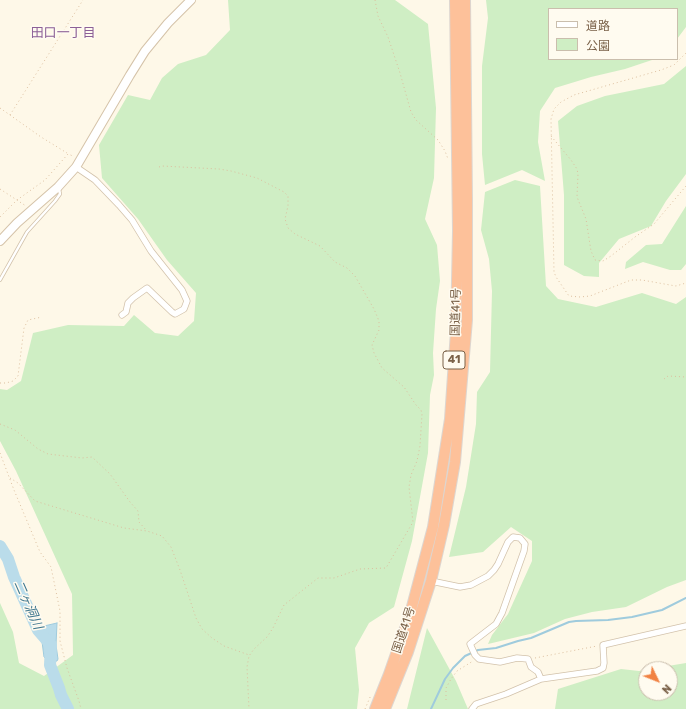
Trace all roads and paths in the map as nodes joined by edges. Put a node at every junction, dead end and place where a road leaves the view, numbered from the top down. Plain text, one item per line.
1 (83, 0) edge
2 (191, 0) edge
3 (375, 0) edge
4 (454, 0) edge
5 (465, 0) edge
6 (686, 53) edge
7 (0, 108) edge
8 (10, 115) junction
9 (551, 136) junction
10 (68, 154) junction
11 (449, 161) dead end
12 (78, 164) junction
13 (159, 167) dead end
14 (686, 186) edge
15 (58, 187) junction
16 (0, 189) edge
17 (17, 200) junction
18 (31, 210) junction
19 (0, 216) edge
20 (0, 241) edge
21 (0, 280) edge
22 (686, 283) edge
23 (122, 314) dead end
24 (42, 317) dead end
25 (686, 377) edge
26 (664, 379) dead end
27 (0, 383) edge
28 (0, 424) edge
29 (0, 452) edge
30 (10, 478) junction
31 (146, 531) junction
32 (431, 581) junction
33 (686, 626) edge
34 (603, 645) junction
35 (249, 656) junction
36 (477, 657) junction
37 (528, 659) junction
38 (541, 678) junction
39 (371, 695) dead end
40 (446, 700) dead end
41 (81, 709) edge
42 (249, 709) edge
43 (364, 709) edge
44 (375, 709) edge
45 (385, 709) edge
46 (472, 709) edge

1 - 8 path
2 - 12 street
3 - 11 path
4 - 44 highway, 国道41号 / 41
5 - 32 highway, 国道41号 / 41
6 - 9 path
7 - 8 path
8 - 10 path
9 - 14 path
9 - 22 path
10 - 12 path
10 - 17 path
12 - 15 street
12 - 23 street
13 - 35 path
15 - 18 street
15 - 21 lane
16 - 17 path
17 - 18 path
17 - 19 path
18 - 20 street
24 - 27 path
25 - 26 path
28 - 31 path
29 - 30 path
30 - 31 path
30 - 41 path
31 - 35 path
32 - 36 street
32 - 45 highway, 国道41号 / 41
33 - 34 street
34 - 37 path
34 - 38 street
35 - 42 path
36 - 37 street
36 - 40 path
37 - 38 street
38 - 46 street
39 - 43 path

